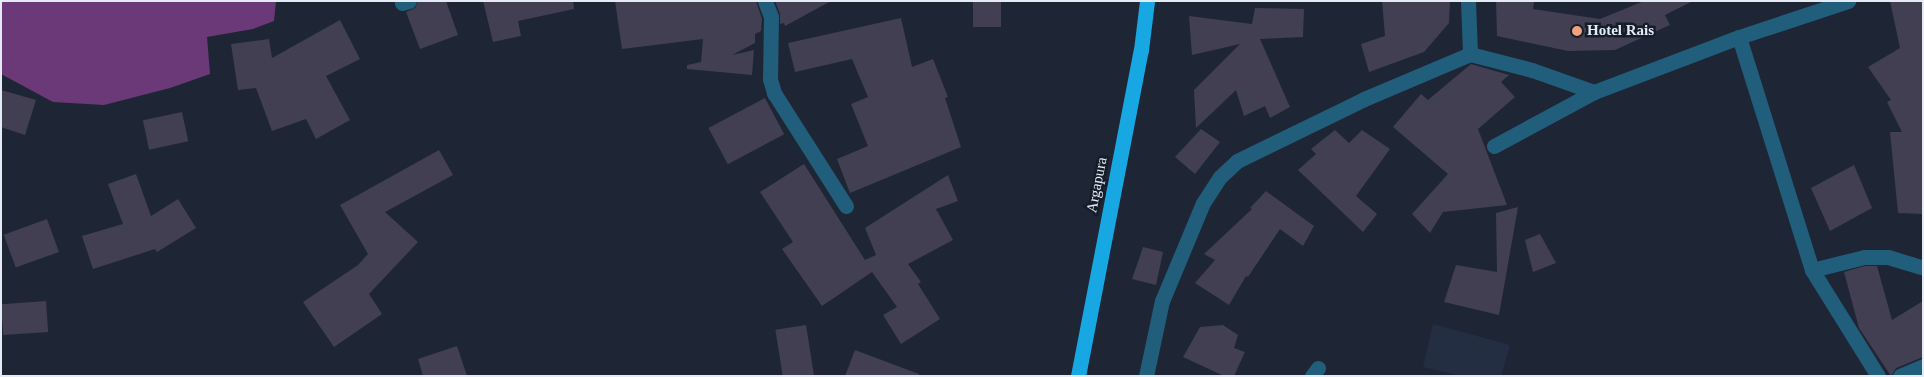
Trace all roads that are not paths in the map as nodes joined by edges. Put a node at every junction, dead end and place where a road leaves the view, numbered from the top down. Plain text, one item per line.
1 (765, 1) edge
2 (1146, 1) edge
3 (1468, 1) edge
4 (1848, 1) edge
5 (1739, 36) junction
6 (1470, 54) junction
7 (1594, 92) junction
8 (1494, 146) dead end
9 (846, 206) dead end
10 (1921, 267) dead end
11 (1812, 270) junction
12 (1923, 366) edge
13 (1078, 376) edge
14 (1146, 376) edge
15 (1878, 376) edge
16 (1900, 376) edge

1 - 9 street
2 - 13 highway, Argapura
3 - 6 street
4 - 5 street
5 - 7 street
5 - 11 street
6 - 7 street
6 - 14 street
7 - 8 street
10 - 11 street
11 - 15 street
12 - 16 street

